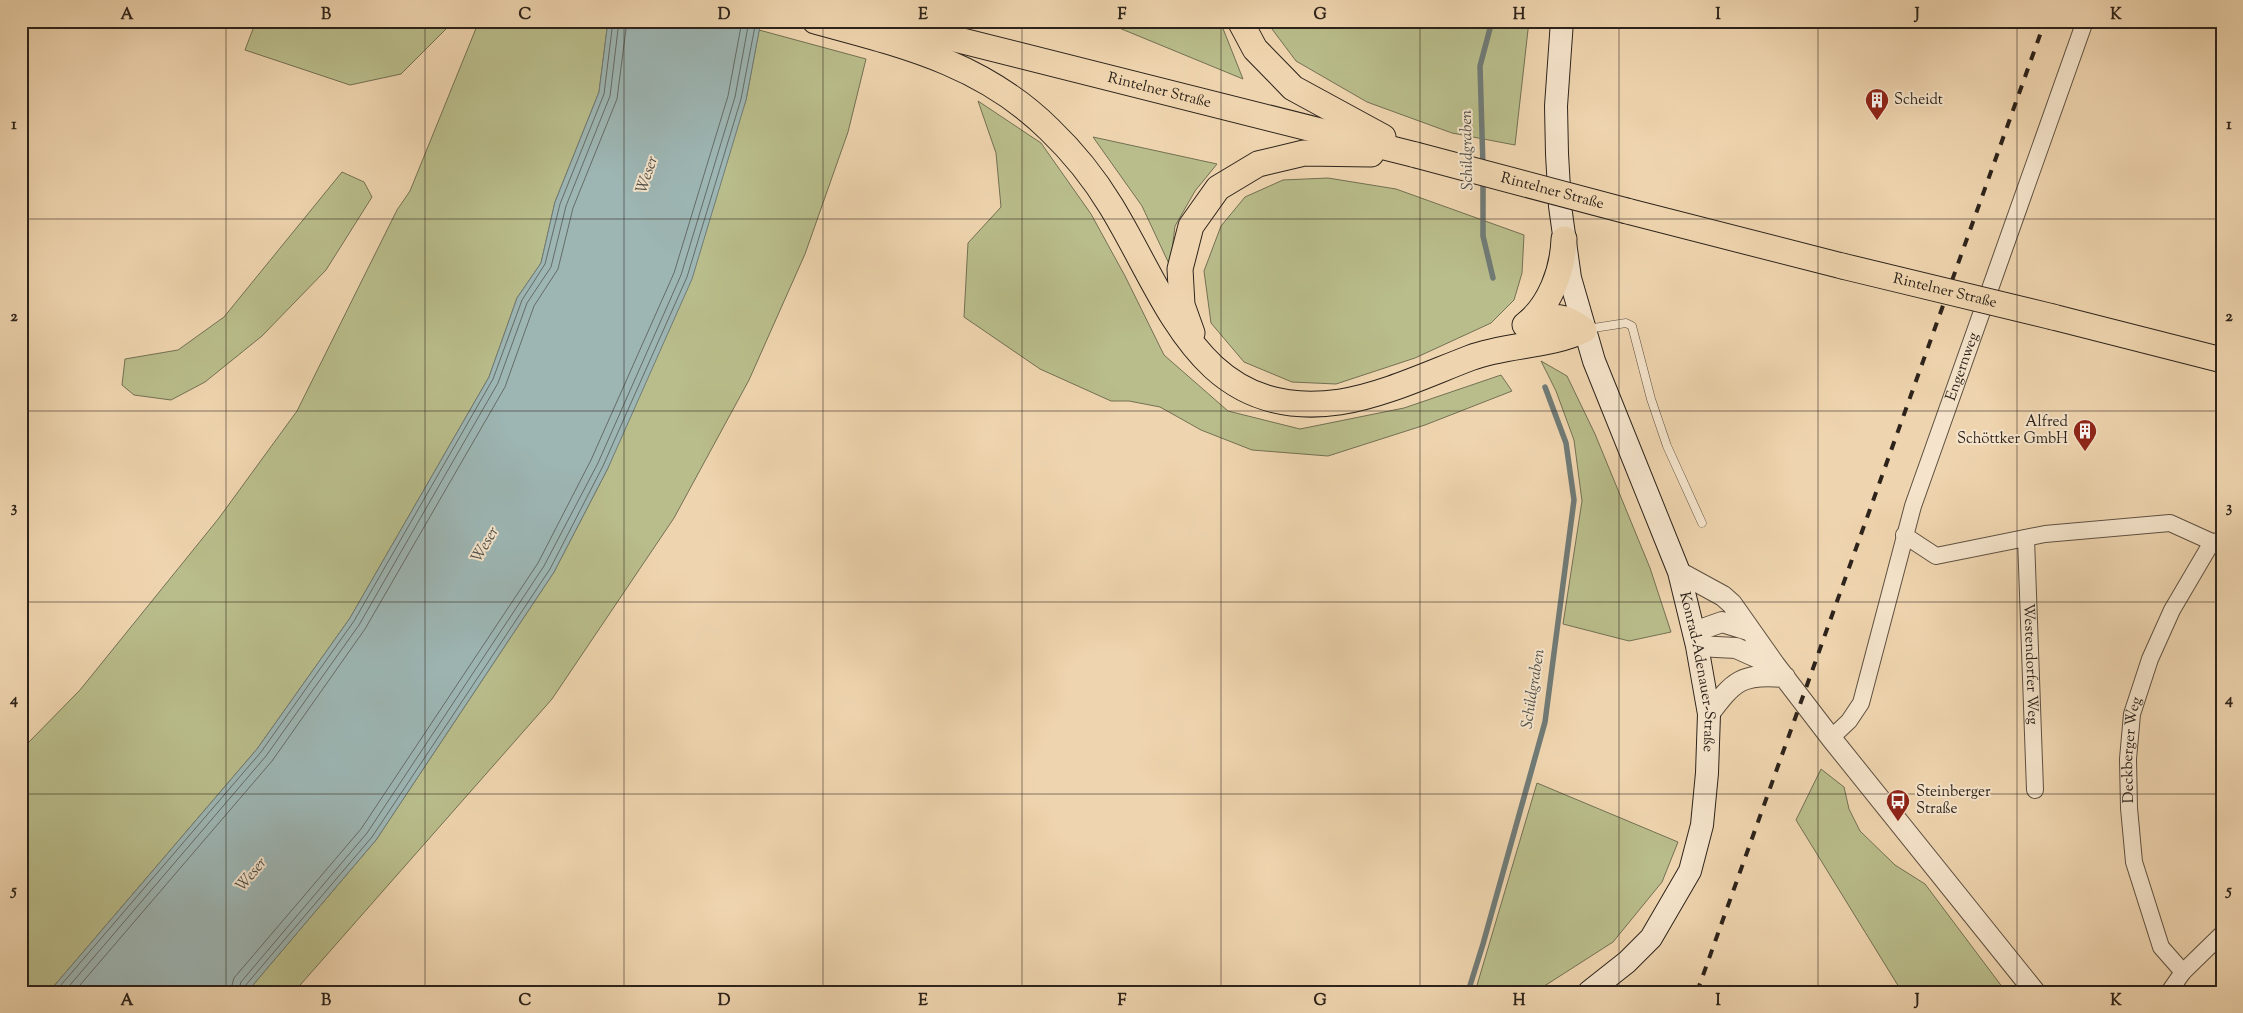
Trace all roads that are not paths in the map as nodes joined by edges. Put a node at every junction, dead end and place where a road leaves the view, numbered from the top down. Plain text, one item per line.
1 (815, 21) edge
2 (883, 21) edge
3 (1240, 21) edge
4 (1562, 21) edge
5 (2085, 21) edge
6 (1416, 155) junction
7 (1564, 239) junction
8 (1530, 321) junction
9 (1584, 330) junction
10 (1490, 350) junction
11 (1198, 351) junction
12 (2222, 360) edge
13 (1702, 523) dead end
14 (1904, 535) junction
15 (2026, 538) junction
16 (2217, 542) edge
17 (1679, 572) junction
18 (1751, 631) junction
19 (1695, 639) junction
20 (1780, 671) junction
21 (1709, 714) junction
22 (1831, 738) junction
23 (2035, 790) dead end
24 (2222, 934) edge
25 (2184, 972) junction
26 (1589, 992) edge
27 (2035, 992) edge
28 (2169, 992) edge

1 - 11 main road
2 - 6 main road, Rintelner Straße
3 - 6 main road
4 - 7 main road, Konrad-Adenauer-Straße
5 - 14 street, Engernweg
6 - 11 main road
6 - 12 main road, Rintelner Straße, bridge
7 - 8 main road
7 - 9 main road, Konrad-Adenauer-Straße
8 - 9 main road
8 - 10 main road
9 - 10 main road
9 - 13 lane
9 - 17 main road, Konrad-Adenauer-Straße
10 - 11 main road
14 - 15 street
14 - 22 street, Engernweg
15 - 16 street
15 - 23 street, Westendorfer Weg
16 - 25 street, Deckberger Weg
17 - 18 street
17 - 19 main road, Konrad-Adenauer-Straße
18 - 19 street
18 - 20 street
19 - 20 street
19 - 21 main road, Konrad-Adenauer-Straße
20 - 21 street
20 - 22 street
21 - 26 main road, Konrad-Adenauer-Straße
22 - 27 street
24 - 25 street
25 - 28 street

